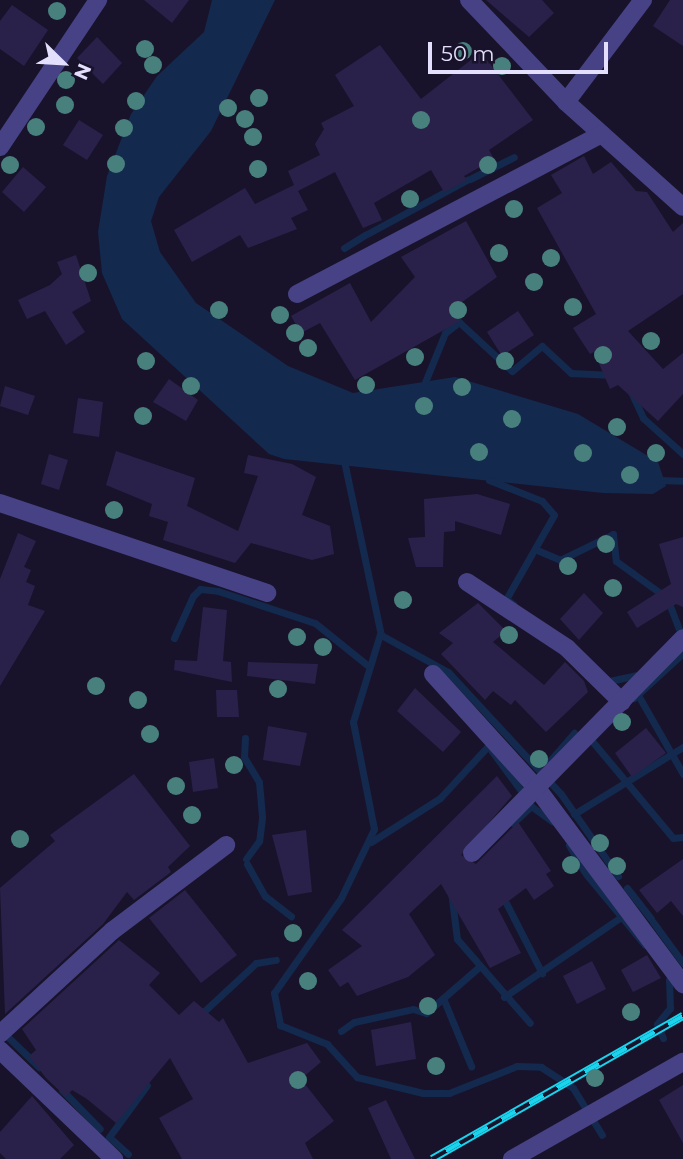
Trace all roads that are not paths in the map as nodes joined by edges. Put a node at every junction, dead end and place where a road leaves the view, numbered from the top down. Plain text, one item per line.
1 (98, 0) edge
2 (469, 0) edge
3 (643, 0) edge
4 (566, 102) junction
5 (602, 134) junction
6 (0, 147) edge
7 (683, 207) edge
8 (297, 294) dead end
9 (0, 503) edge
10 (467, 582) dead end
11 (267, 593) dead end
12 (683, 638) edge
13 (433, 674) dead end
14 (622, 702) junction
15 (539, 791) junction
16 (226, 845) dead end
17 (472, 853) dead end
18 (683, 984) edge
19 (0, 1034) edge
20 (0, 1050) edge
21 (683, 1062) edge
22 (114, 1159) edge
23 (512, 1159) edge

1 - 6 street
2 - 4 street
3 - 4 street
4 - 5 street
5 - 7 street
5 - 8 street
9 - 11 street
10 - 14 street
12 - 14 street
13 - 15 street
14 - 15 street
15 - 17 street
15 - 18 street
16 - 19 street
20 - 22 street
21 - 23 street

